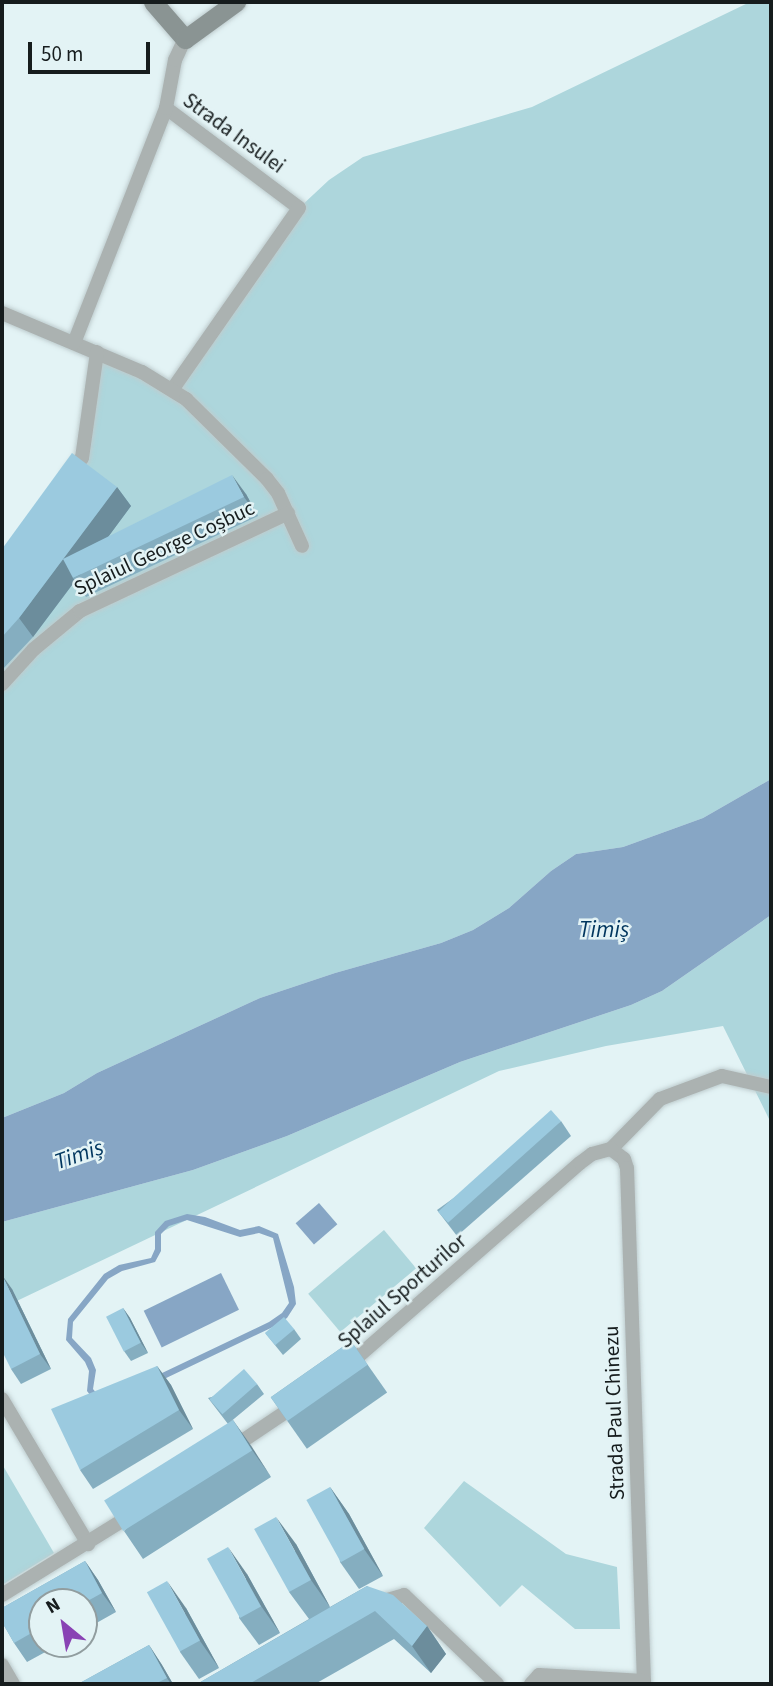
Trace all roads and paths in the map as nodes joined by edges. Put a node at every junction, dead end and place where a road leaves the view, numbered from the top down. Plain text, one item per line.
1 (153, 2) edge
2 (236, 2) edge
3 (185, 39) junction
4 (166, 108) junction
5 (2, 313) edge
6 (74, 343) junction
7 (97, 352) junction
8 (172, 390) junction
9 (58, 490) edge
10 (288, 513) junction
11 (302, 546) dead end
12 (2, 684) edge
13 (771, 1087) edge
14 (611, 1149) junction
15 (338, 1372) edge
16 (306, 1397) edge
17 (2, 1399) edge
18 (215, 1459) edge
19 (145, 1506) edge
20 (88, 1544) junction
21 (2, 1595) edge
22 (365, 1611) edge
23 (2, 1665) edge
24 (644, 1683) edge
25 (13, 1684) edge
26 (497, 1684) edge
27 (531, 1684) edge

1 - 3 main road
2 - 3 main road
3 - 4 street
4 - 6 street, Strada Insulei
4 - 8 street, Strada Insulei
5 - 6 street
6 - 7 street
7 - 8 street
7 - 9 street
8 - 10 street
10 - 11 street
10 - 12 street, Splaiul George Coșbuc
13 - 14 street, Splaiul Sporturilor
14 - 15 street, Splaiul Sporturilor
14 - 24 street, Strada Paul Chinezu
16 - 18 street
17 - 20 street
19 - 20 street
20 - 21 street
22 - 26 street
23 - 25 street
24 - 27 street

